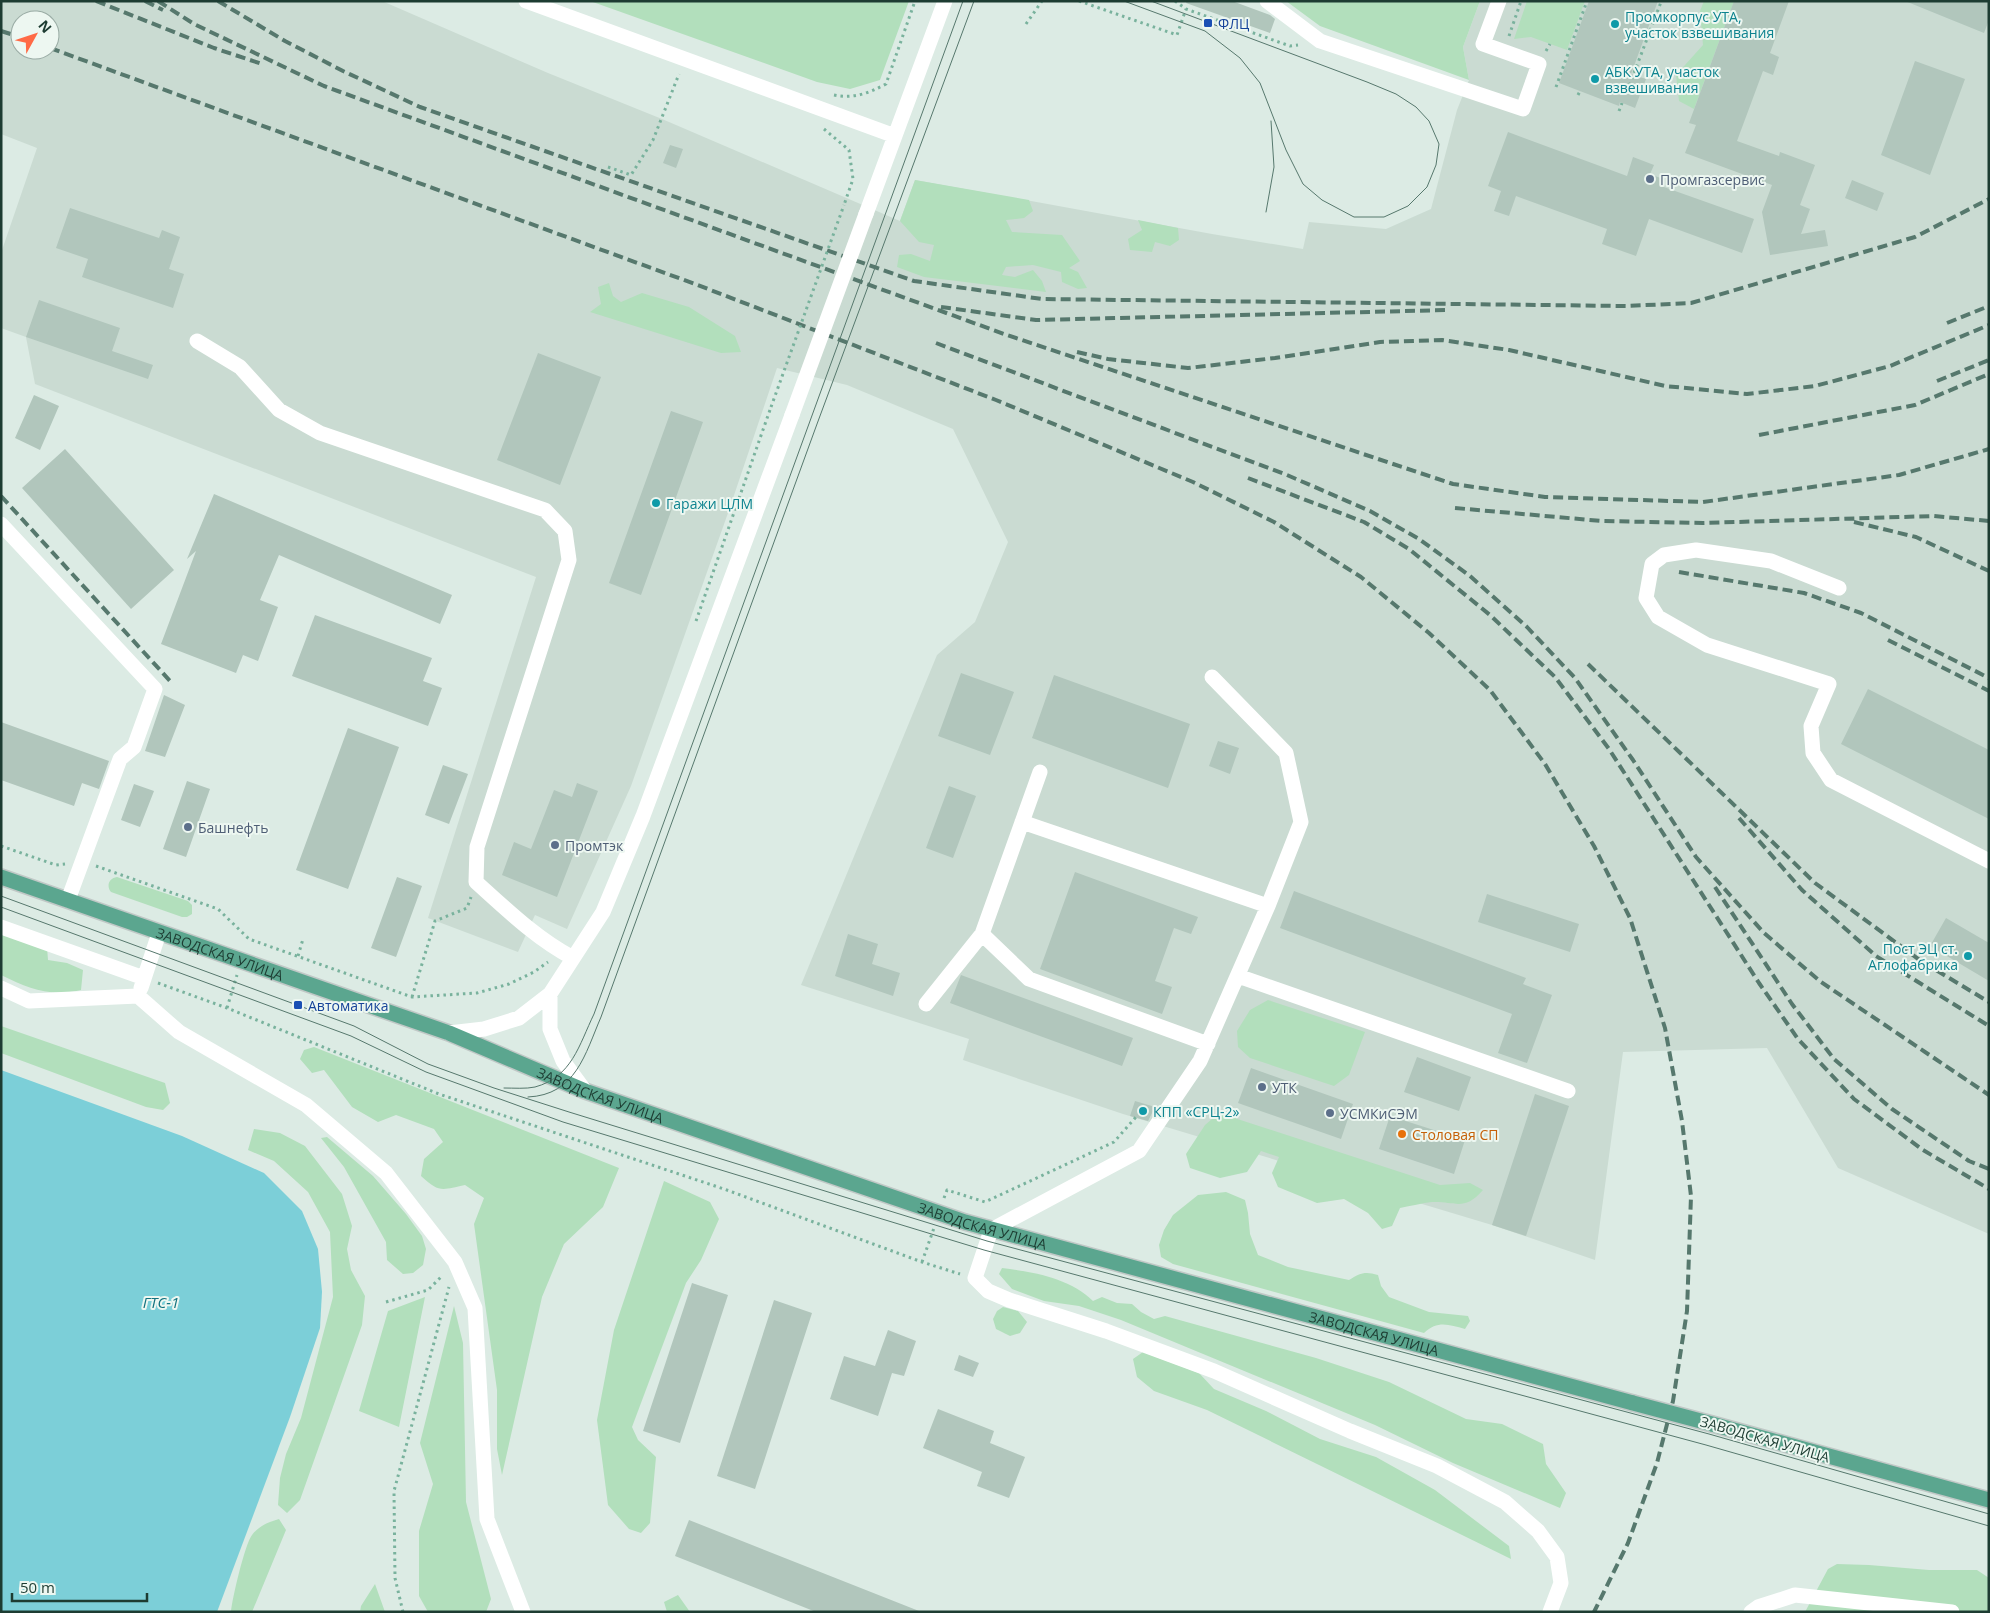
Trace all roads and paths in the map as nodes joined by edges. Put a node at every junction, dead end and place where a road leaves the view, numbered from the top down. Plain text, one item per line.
1 (526, 1) edge
2 (915, 1) edge
3 (945, 1) edge
4 (1042, 1) edge
5 (1079, 1) edge
6 (1175, 1) edge
7 (1267, 1) edge
8 (1498, 1) edge
9 (1521, 1) edge
10 (1587, 1) edge
11 (1661, 2) edge
12 (1186, 9) junction
13 (1026, 24) dead end
14 (1320, 40) junction
15 (1503, 51) junction
16 (688, 77) dead end
17 (1556, 87) dead end
18 (1626, 88) dead end
19 (1580, 91) dead end
20 (831, 95) dead end
21 (1578, 95) dead end
22 (1622, 103) dead end
23 (1619, 110) dead end
24 (820, 125) dead end
25 (895, 136) junction
26 (608, 166) dead end
27 (197, 341) dead end
28 (1, 524) edge
29 (1839, 588) dead end
30 (693, 630) dead end
31 (1212, 677) dead end
32 (1040, 772) dead end
33 (1022, 822) junction
34 (1, 846) edge
35 (1989, 861) edge
36 (82, 864) junction
37 (1, 877) edge
38 (476, 882) junction
39 (68, 900) junction
40 (1268, 906) junction
41 (1, 927) edge
42 (160, 933) junction
43 (982, 934) junction
44 (303, 939) dead end
45 (567, 955) junction
46 (298, 956) junction
47 (1238, 976) junction
48 (144, 978) junction
49 (1, 988) edge
50 (550, 994) junction
51 (138, 996) junction
52 (412, 997) junction
53 (926, 1004) dead end
54 (449, 1033) junction
55 (1208, 1044) junction
56 (585, 1091) junction
57 (1568, 1092) dead end
58 (1136, 1117) dead end
59 (940, 1214) junction
60 (991, 1230) junction
61 (455, 1262) junction
62 (922, 1262) junction
63 (975, 1278) junction
64 (386, 1302) dead end
65 (1989, 1500) edge
66 (403, 1612) edge
67 (523, 1612) edge
68 (1550, 1612) edge
69 (1751, 1612) edge
70 (1952, 1612) edge

1 - 25 street
2 - 20 path
3 - 25 street
4 - 13 path
5 - 12 path
6 - 12 path
7 - 14 street
8 - 15 street
9 - 15 path
10 - 17 path
11 - 18 path
12 - 14 path
14 - 15 street
16 - 26 path
19 - 21 path
22 - 23 path
24 - 30 path, bridge
25 - 45 street, bridge
27 - 38 street
28 - 36 street
29 - 35 street
31 - 40 street
32 - 33 street
33 - 40 street
33 - 43 street
34 - 36 path
36 - 39 street
36 - 46 path
37 - 39 main road, ЗАВОДСКАЯ УЛИЦА
38 - 45 street
38 - 52 path
39 - 42 main road, ЗАВОДСКАЯ УЛИЦА
40 - 47 street
41 - 48 street
42 - 48 street
42 - 54 main road, ЗАВОДСКАЯ УЛИЦА
43 - 53 street
43 - 55 street
44 - 46 path
45 - 50 street
45 - 52 path
46 - 52 path
47 - 55 street
47 - 57 street
48 - 51 street
48 - 62 path
49 - 51 street
50 - 54 street
50 - 56 street
51 - 61 street
54 - 56 main road, ЗАВОДСКАЯ УЛИЦА
55 - 60 street
56 - 59 main road, ЗАВОДСКАЯ УЛИЦА
58 - 59 path
59 - 60 main road, ЗАВОДСКАЯ УЛИЦА
59 - 62 path
60 - 63 street
60 - 65 main road, ЗАВОДСКАЯ УЛИЦА, bridge
61 - 64 path
61 - 66 path
61 - 67 street
62 - 63 path
63 - 68 street
69 - 70 street

